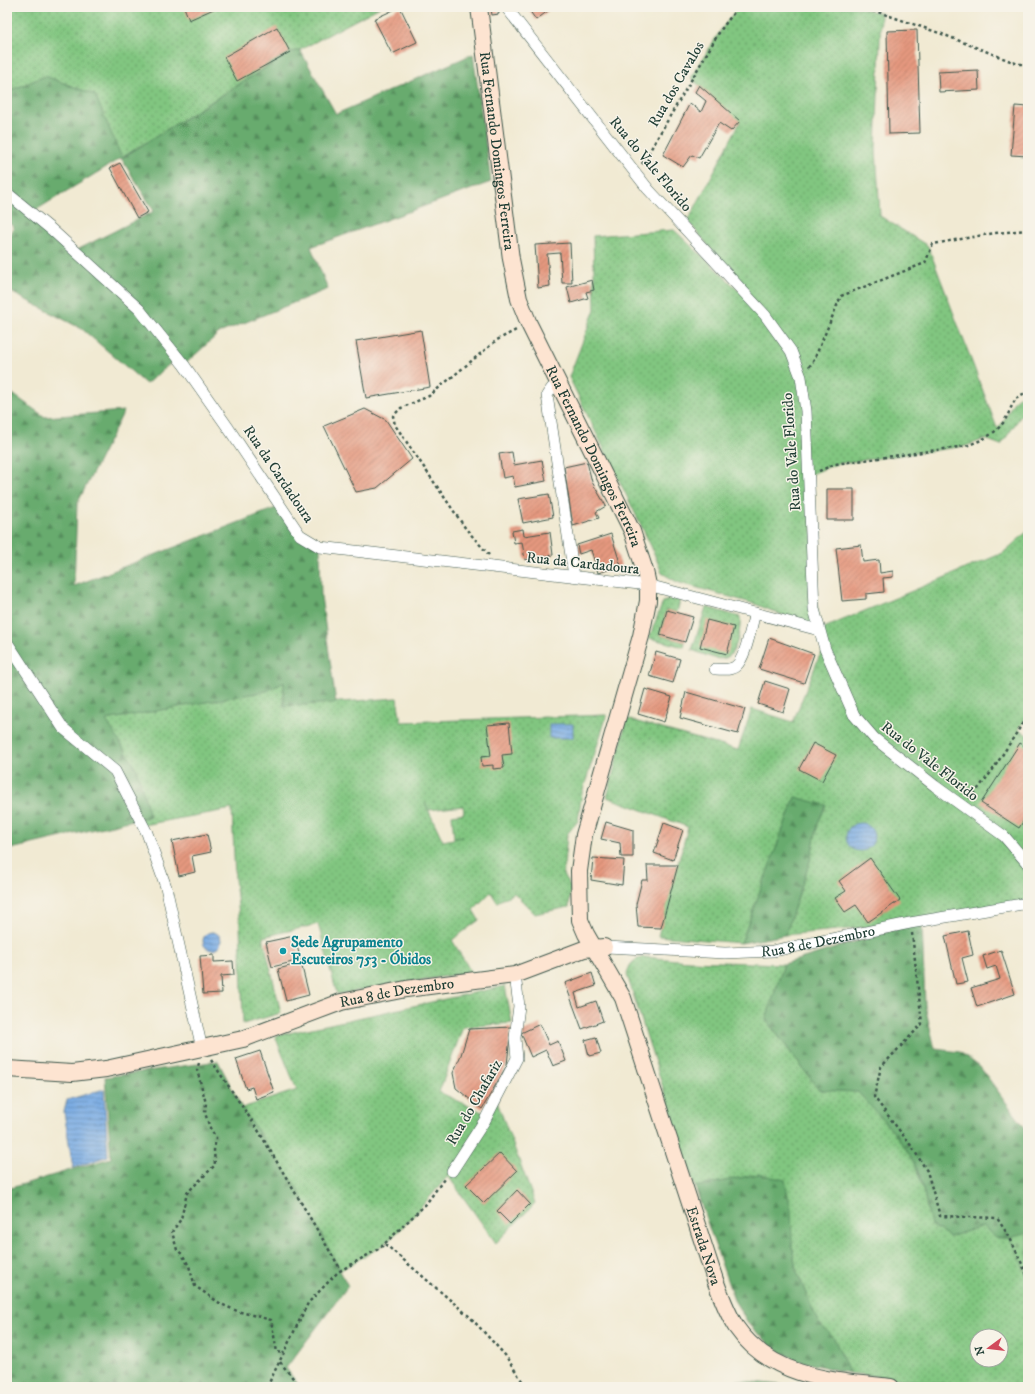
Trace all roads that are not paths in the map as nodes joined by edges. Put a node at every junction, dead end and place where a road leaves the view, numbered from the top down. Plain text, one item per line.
1 (479, 7) edge
2 (506, 7) edge
3 (7, 193) edge
4 (558, 386) junction
5 (574, 576) junction
6 (648, 585) junction
7 (755, 613) junction
8 (819, 630) junction
9 (7, 642) edge
10 (715, 669) dead end
11 (1028, 864) edge
12 (1028, 903) edge
13 (600, 947) junction
14 (514, 975) junction
15 (202, 1048) junction
16 (7, 1069) edge
17 (452, 1171) road end
18 (890, 1387) edge

1 - 4 street, Rua Fernando Domingos Ferreira
2 - 8 street, Rua do Vale Florido
3 - 5 street, Rua da Cardadoura
4 - 5 street
4 - 6 street, Rua Fernando Domingos Ferreira
5 - 6 street, Rua da Cardadoura
6 - 7 street, Rua da Cardadoura
6 - 13 street, Rua Fernando Domingos Ferreira
7 - 8 street, Rua da Cardadoura
7 - 10 street
8 - 11 street, Rua do Vale Florido
9 - 15 street
12 - 13 street, Rua 8 de Dezembro
13 - 14 street, Rua 8 de Dezembro
13 - 18 street, Estrada Nova
14 - 15 street, Rua 8 de Dezembro
14 - 17 street, Rua do Chafariz
15 - 16 street

